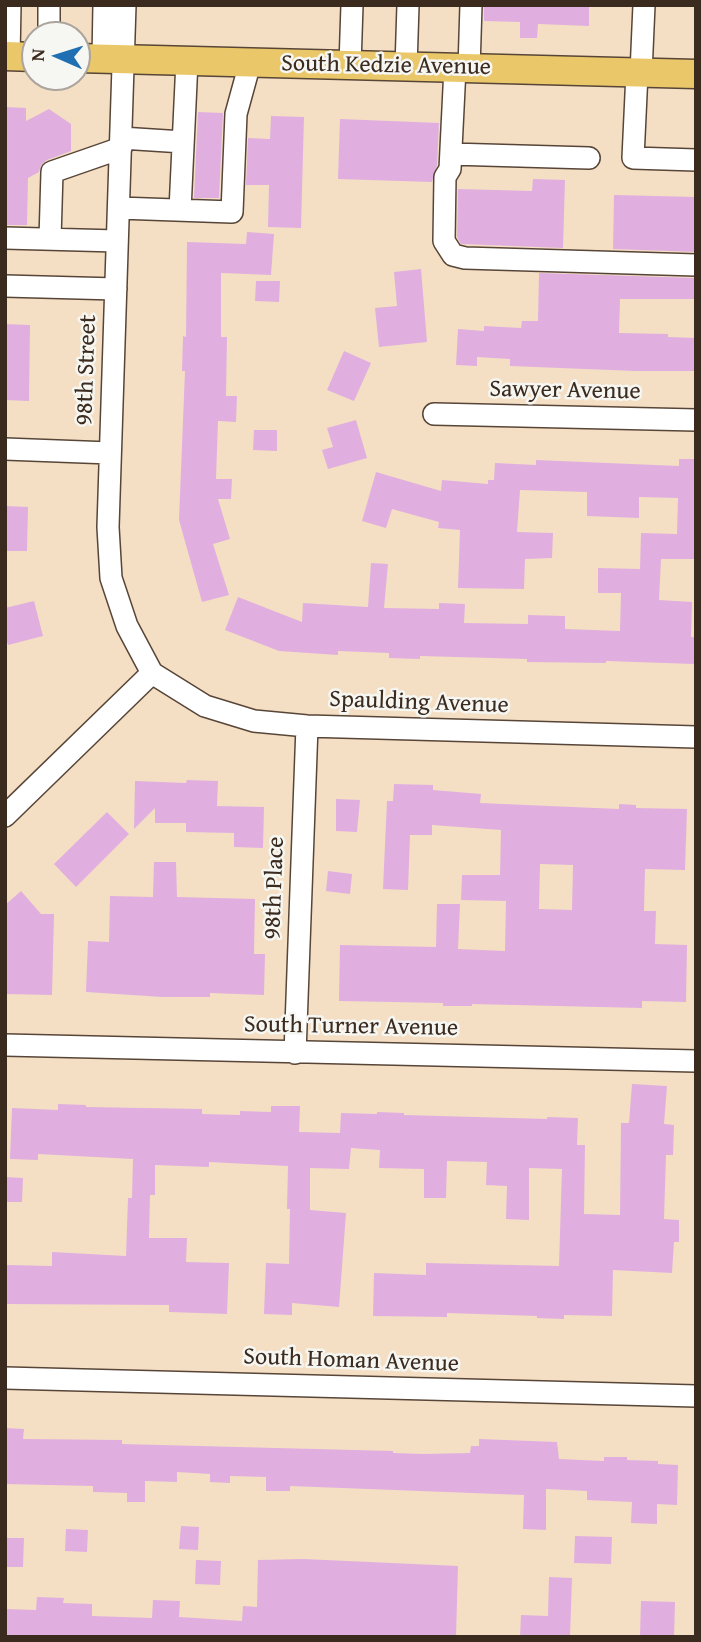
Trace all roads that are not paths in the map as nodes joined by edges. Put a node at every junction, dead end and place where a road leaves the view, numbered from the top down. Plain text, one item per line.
1 (10, 5) edge
2 (104, 5) edge
3 (125, 5) edge
4 (352, 5) edge
5 (408, 5) edge
6 (471, 5) edge
7 (644, 5) edge
8 (16, 57) edge
9 (101, 59) edge
10 (187, 61) junction
11 (250, 63) junction
12 (350, 65) junction
13 (406, 66) junction
14 (462, 68) junction
15 (639, 73) junction
16 (696, 74) edge
17 (183, 142) junction
18 (121, 143) junction
19 (451, 154) junction
20 (589, 158) dead end
21 (696, 160) edge
22 (119, 208) junction
23 (180, 210) junction
24 (5, 238) edge
25 (50, 239) junction
26 (117, 241) junction
27 (696, 265) edge
28 (5, 286) edge
29 (116, 289) junction
30 (433, 414) dead end
31 (696, 420) edge
32 (5, 449) edge
33 (110, 453) junction
34 (152, 673) junction
35 (307, 726) junction
36 (696, 737) edge
37 (5, 816) edge
38 (5, 1045) edge
39 (295, 1053) junction
40 (696, 1061) edge
41 (5, 1378) edge
42 (696, 1396) edge

1 - 8 street
2 - 9 street
3 - 9 street
4 - 12 street
5 - 13 street
6 - 14 street
7 - 15 street
9 - 10 main road, South Kedzie Avenue
9 - 18 street, 98th Street
10 - 11 main road, South Kedzie Avenue
10 - 17 street
11 - 12 main road, South Kedzie Avenue
11 - 23 street
12 - 13 main road, South Kedzie Avenue
13 - 14 main road, South Kedzie Avenue
14 - 15 main road, South Kedzie Avenue
14 - 19 street
15 - 16 main road, South Kedzie Avenue
15 - 21 street
17 - 18 street
17 - 23 street
18 - 22 street, 98th Street
18 - 25 street
19 - 20 street
19 - 27 street
22 - 23 street
22 - 26 street, 98th Street
24 - 25 street
25 - 26 street
26 - 29 street, 98th Street
28 - 29 street
29 - 33 street, 98th Street
30 - 31 street, Sawyer Avenue
32 - 33 street
33 - 34 street, 98th Street
34 - 35 street, Spaulding Avenue
34 - 37 street
35 - 36 street, Spaulding Avenue
35 - 39 street, 98th Place
38 - 39 street, South Turner Avenue
39 - 40 street, South Turner Avenue
41 - 42 street, South Homan Avenue

